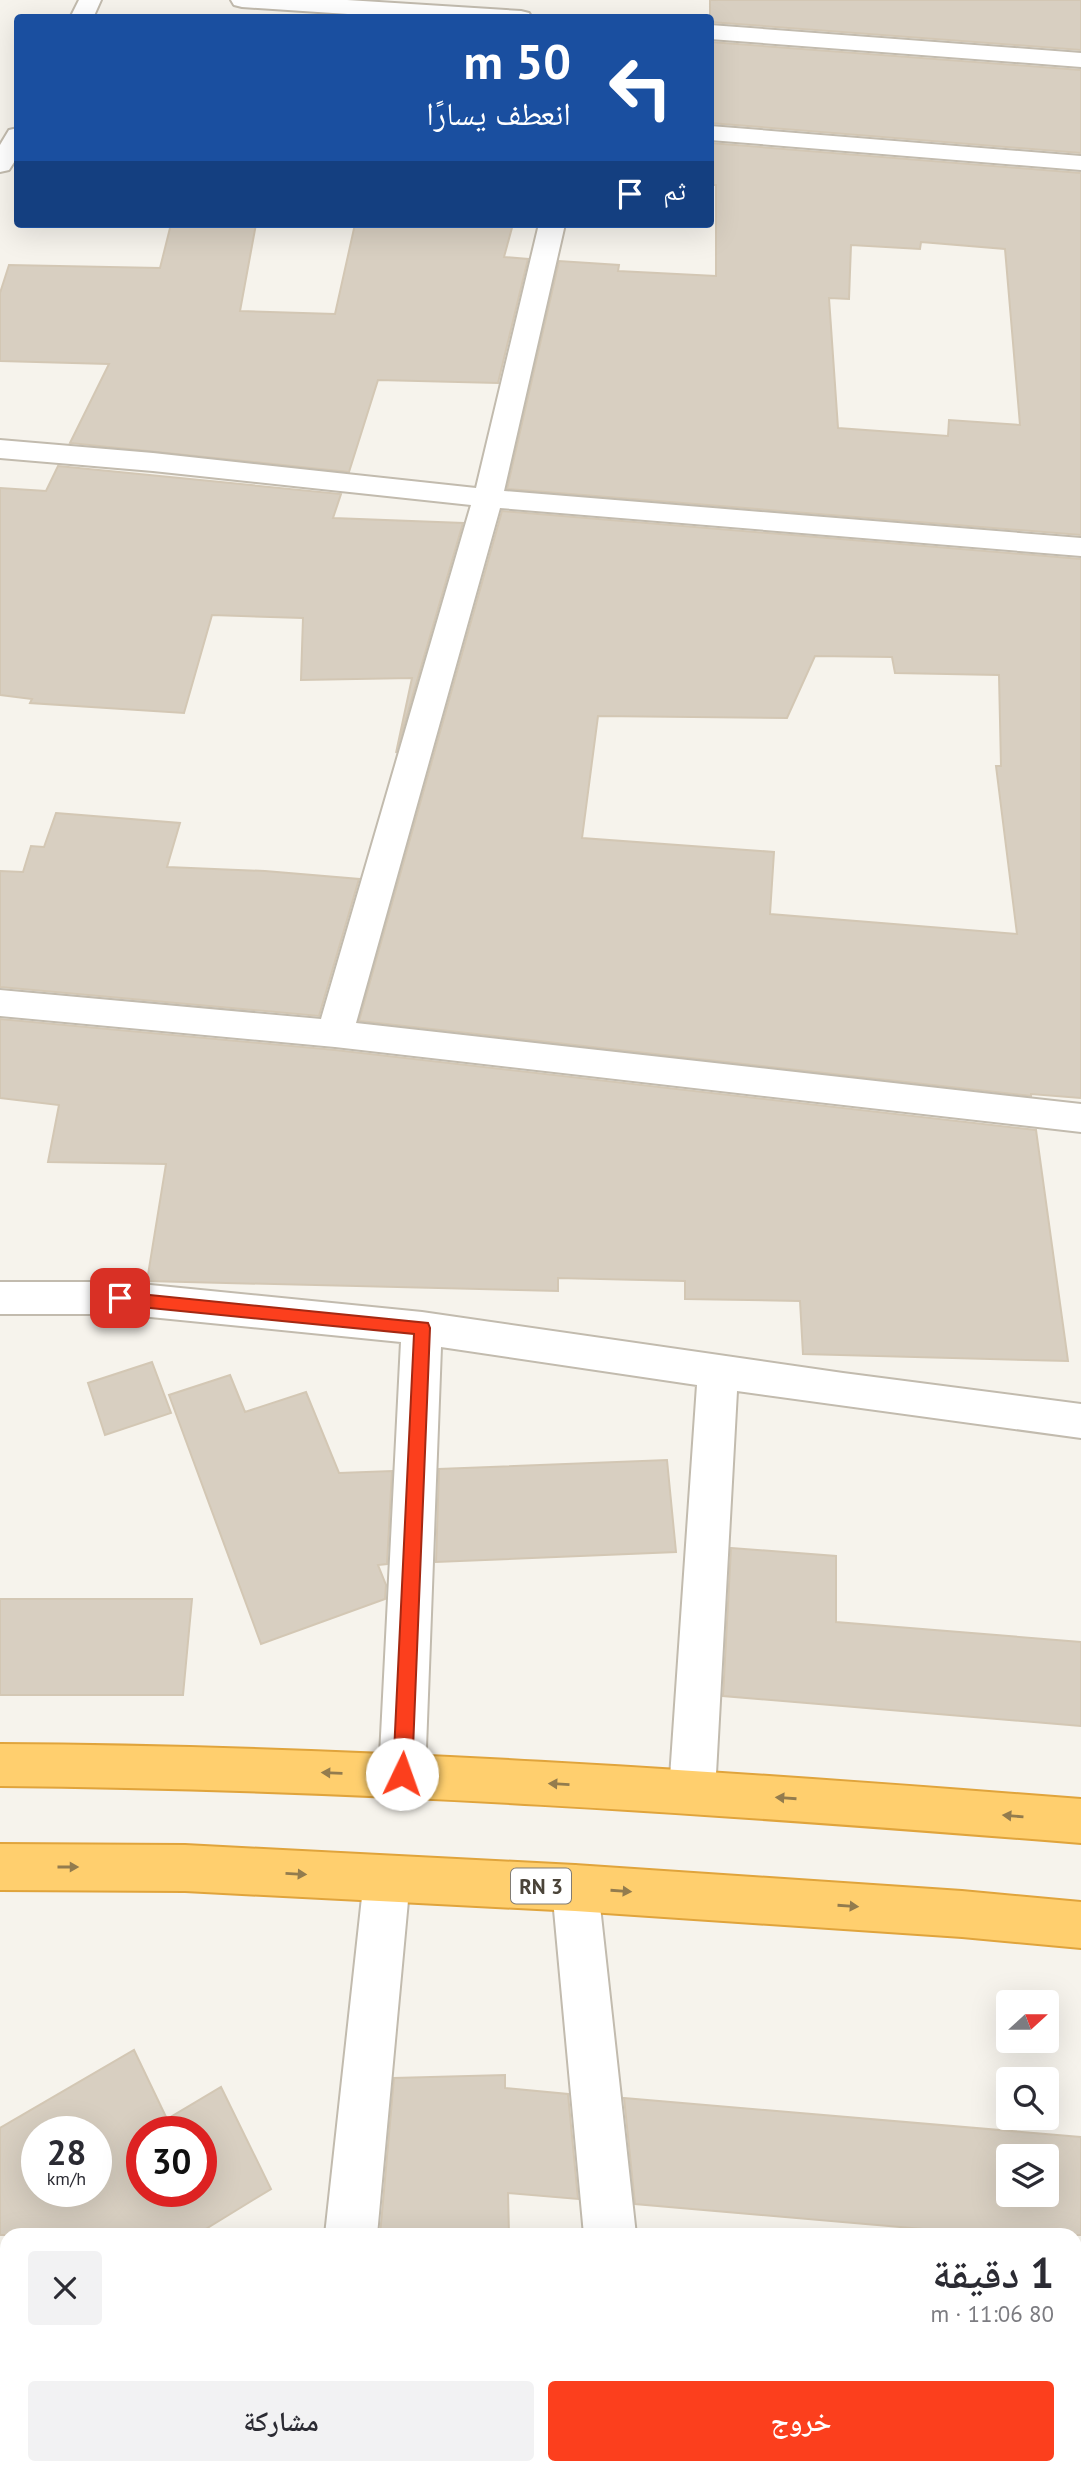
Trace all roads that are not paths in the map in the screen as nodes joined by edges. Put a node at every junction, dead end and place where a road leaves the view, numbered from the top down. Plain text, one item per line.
1 (242, 0) edge
2 (511, 11) edge
3 (714, 32) edge
4 (1081, 60) edge
5 (714, 133) edge
6 (14, 142) edge
7 (1081, 163) edge
8 (0, 165) edge
9 (550, 228) edge
10 (0, 449) edge
11 (488, 498) junction
12 (1081, 547) edge
13 (0, 1003) edge
14 (335, 1034) junction
15 (1081, 1118) edge
16 (0, 1297) edge
17 (422, 1328) junction
18 (718, 1372) junction
19 (1081, 1421) edge
20 (0, 1765) edge
21 (402, 1774) junction
22 (692, 1792) junction
23 (1081, 1821) edge
24 (0, 1867) edge
25 (387, 1879) junction
26 (575, 1888) junction
27 (1081, 1926) edge
28 (352, 2228) edge
29 (609, 2228) edge

1 - 2 street
3 - 4 street
5 - 7 street
6 - 8 street
9 - 11 street
10 - 11 street
11 - 12 street
11 - 14 street
13 - 14 street
14 - 15 street
16 - 17 street
17 - 18 street
17 - 21 street
18 - 19 street
18 - 22 street
21 -> 20 highway
22 -> 21 highway
23 -> 22 highway
24 -> 25 highway, RN 3
25 - 26 highway, RN 3
25 - 28 street
26 -> 27 highway, RN 3
26 - 29 street

